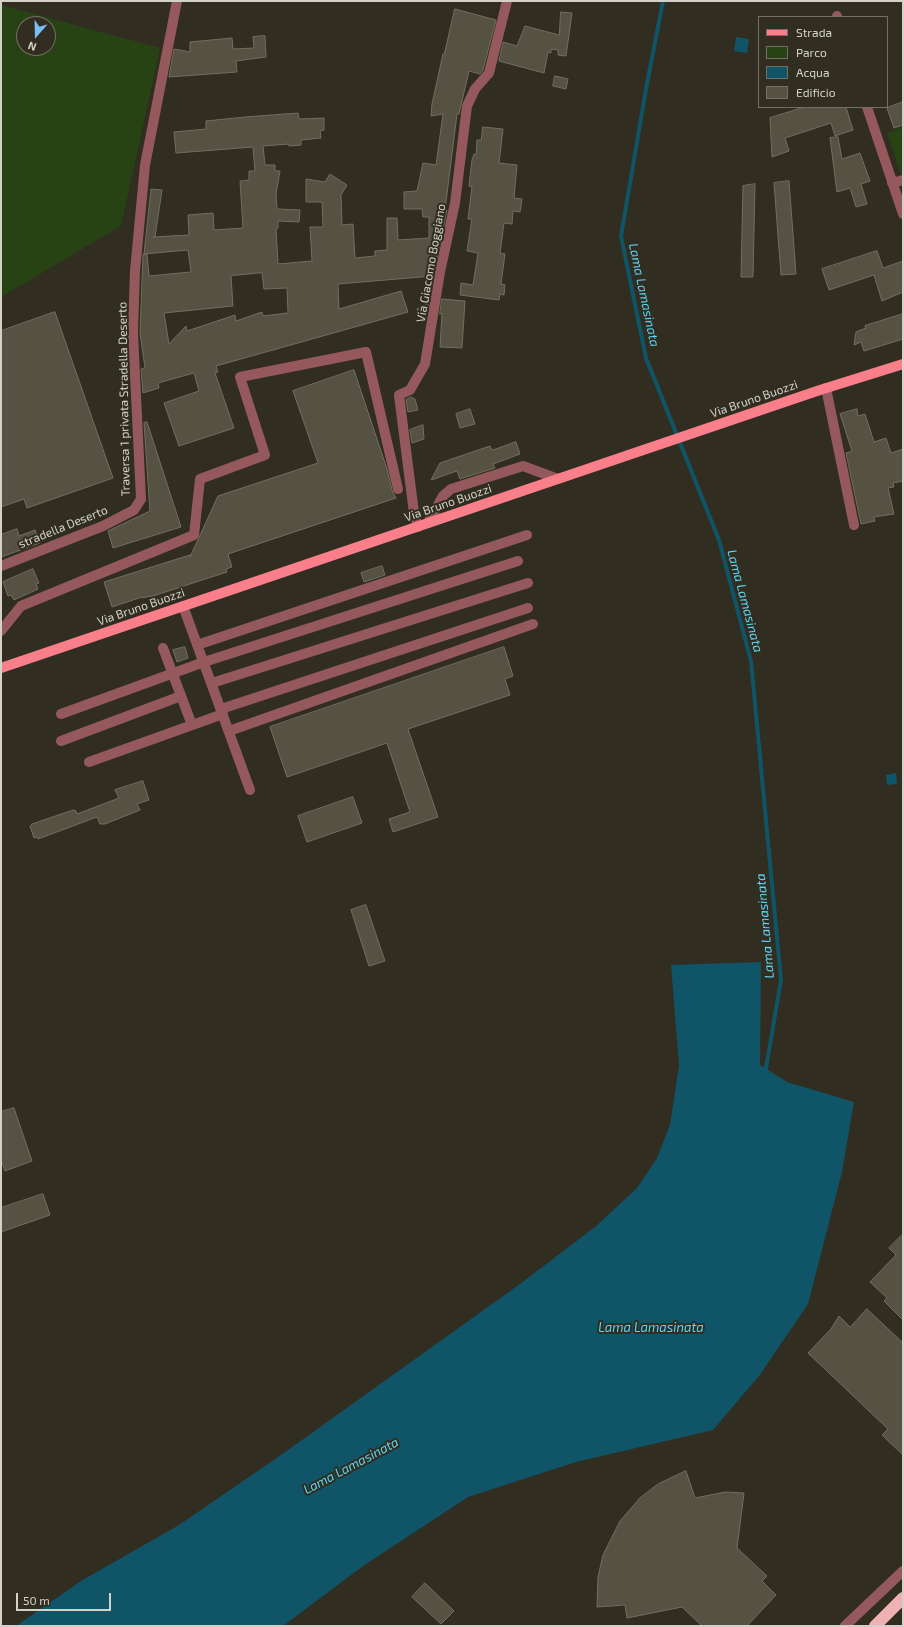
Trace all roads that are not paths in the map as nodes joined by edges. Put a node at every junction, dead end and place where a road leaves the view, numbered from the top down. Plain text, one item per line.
1 (177, 1) edge
2 (507, 1) edge
3 (867, 108) edge
4 (903, 180) edge
5 (892, 183) junction
6 (903, 214) edge
7 (903, 364) edge
8 (823, 389) junction
9 (558, 479) junction
10 (398, 489) dead end
11 (134, 510) joint
12 (428, 523) junction
13 (854, 525) dead end
14 (418, 526) junction
15 (527, 534) dead end
16 (518, 562) dead end
17 (1, 566) edge
18 (528, 583) dead end
19 (183, 606) junction
20 (528, 608) dead end
21 (533, 624) dead end
22 (1, 631) edge
23 (198, 645) junction
24 (163, 648) dead end
25 (204, 662) junction
26 (1, 668) edge
27 (172, 674) junction
28 (212, 683) junction
29 (181, 696) junction
30 (222, 712) junction
31 (61, 714) dead end
32 (192, 725) junction
33 (229, 731) junction
34 (61, 741) dead end
35 (89, 762) dead end
36 (250, 790) dead end
37 (903, 1571) edge
38 (903, 1598) edge
39 (845, 1626) edge
40 (874, 1626) edge

1 - 11 street, Traversa 1 privata Stradella Deserto
2 - 14 street, Via Giacomo Boggiano
3 - 5 street
4 - 5 street
5 - 6 street
7 - 8 main road, Via Bruno Buozzi
8 - 9 main road, Via Bruno Buozzi
8 - 13 street
9 - 12 main road, Via Bruno Buozzi
9 - 12 street
10 - 22 street
11 - 17 street, stradella Deserto
12 - 14 main road, Via Bruno Buozzi
14 - 19 main road, Via Bruno Buozzi
15 - 23 street
16 - 25 street
18 - 28 street
19 - 23 street
19 - 26 main road, Via Bruno Buozzi
20 - 30 street
21 - 33 street
23 - 25 street
24 - 27 street
25 - 27 street
25 - 28 street
27 - 29 street
27 - 31 street
28 - 30 street
29 - 32 street
29 - 34 street
30 - 32 street
30 - 33 street
32 - 35 street
33 - 36 street
37 - 39 street
38 - 40 highway

